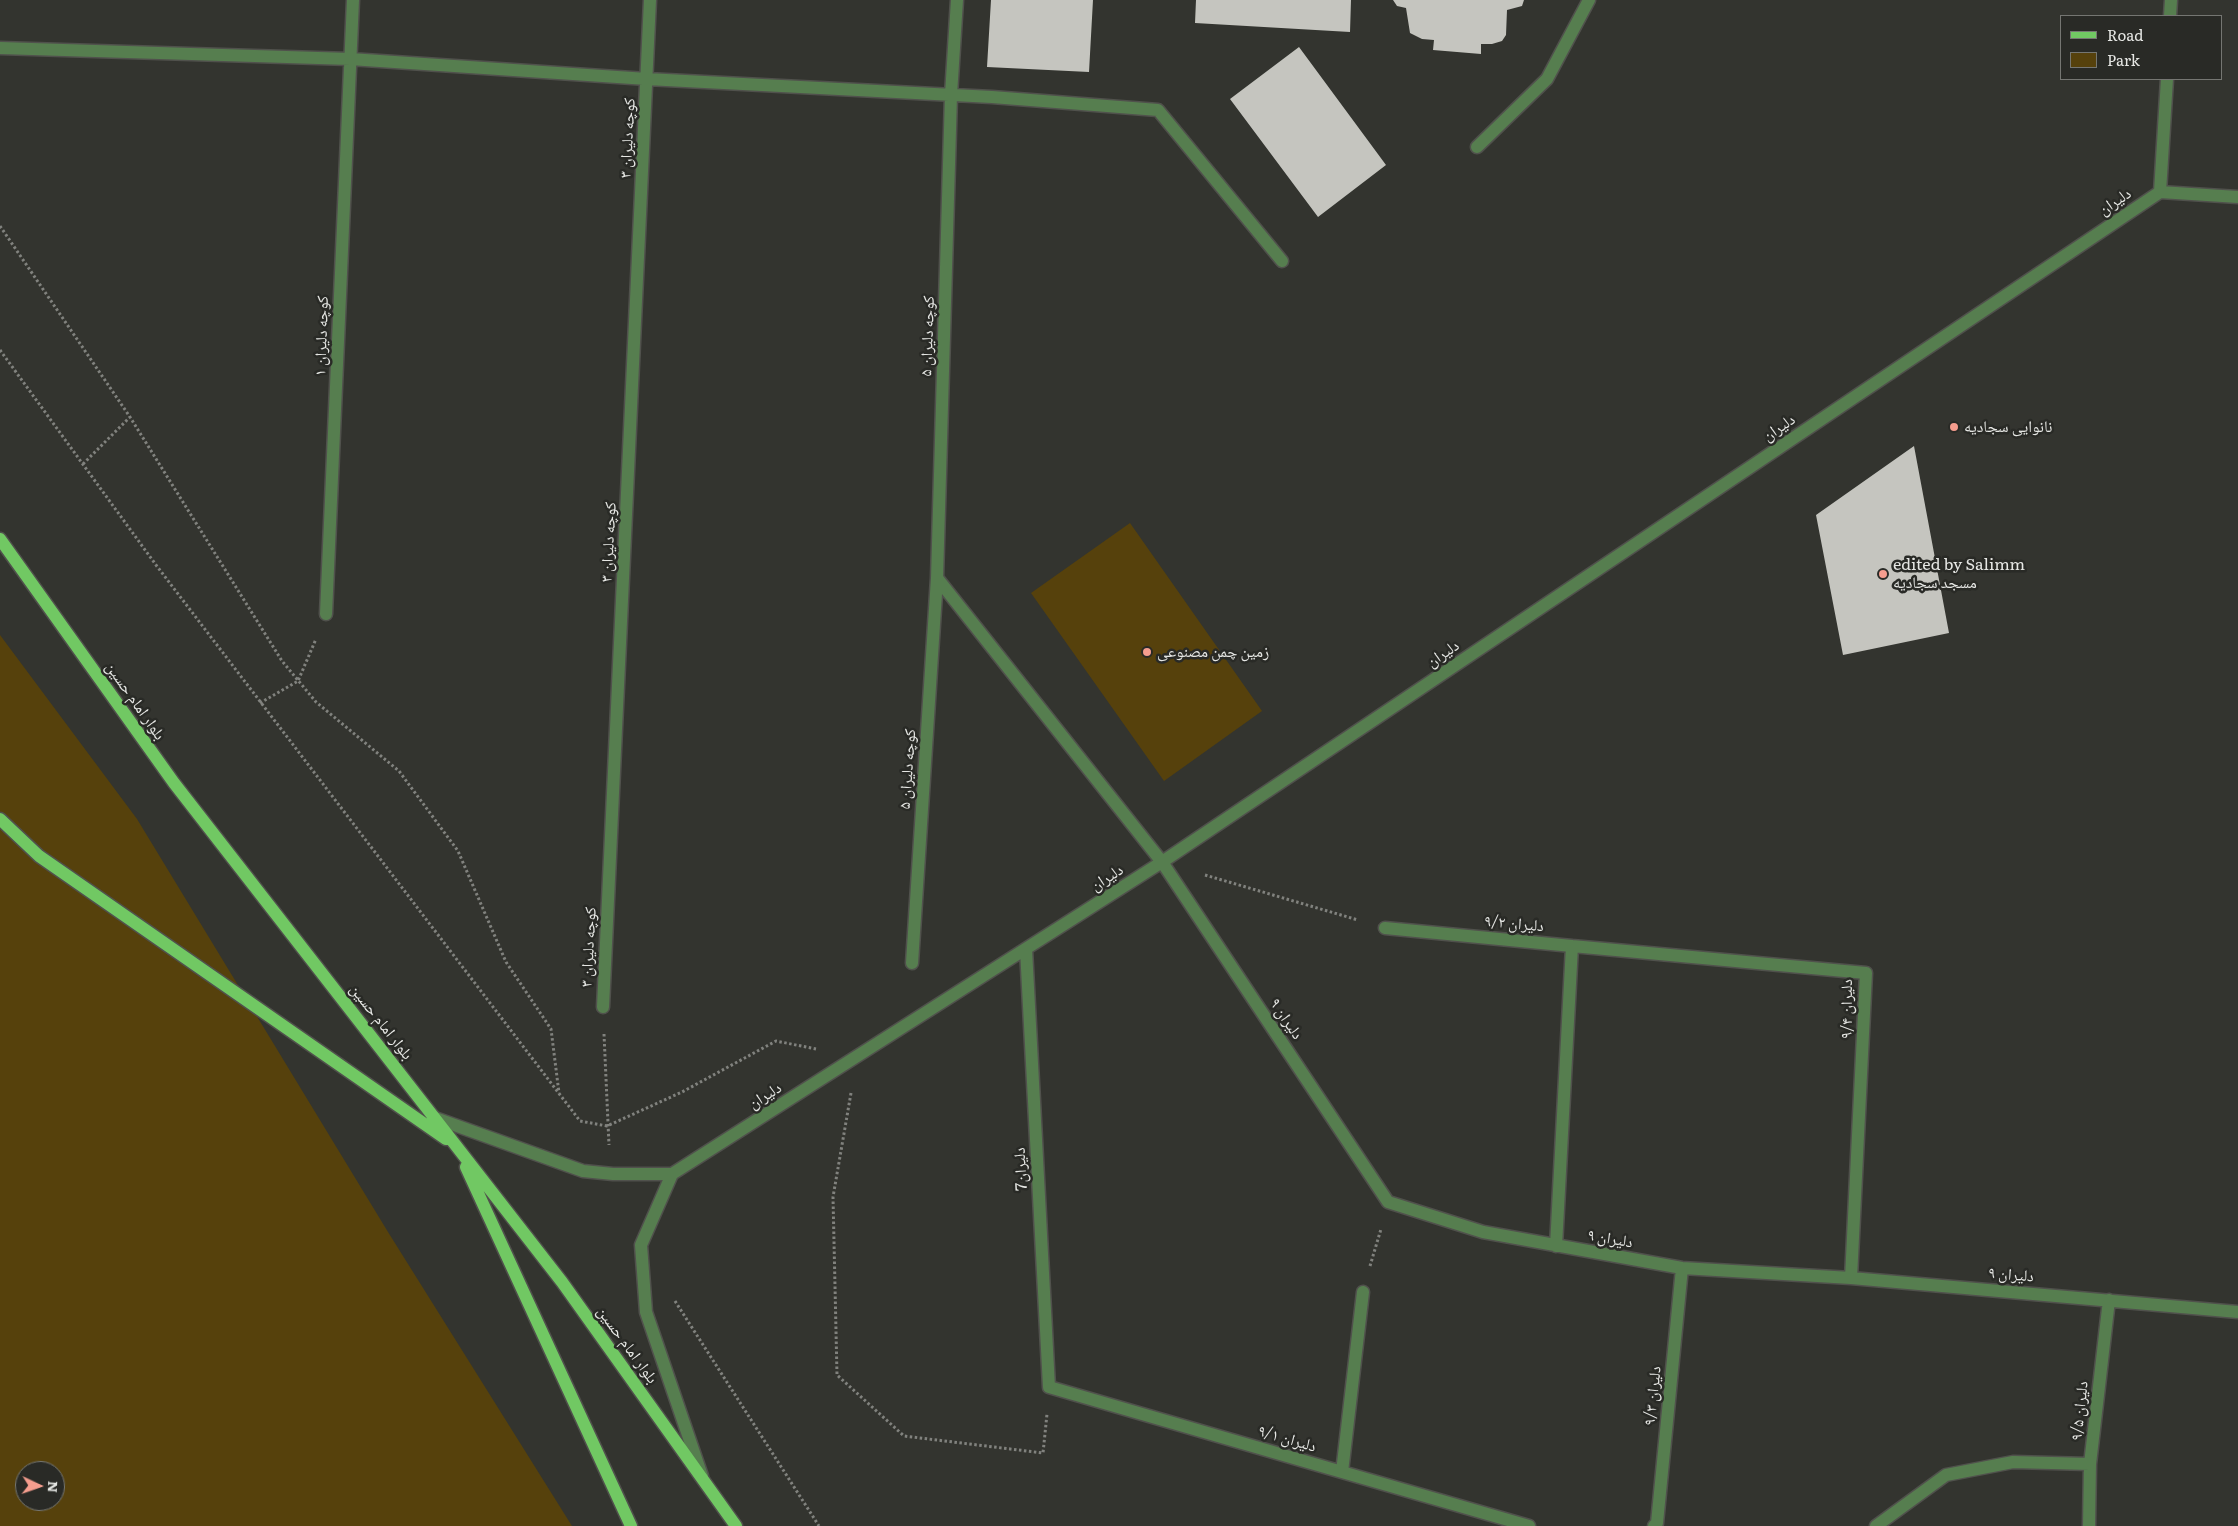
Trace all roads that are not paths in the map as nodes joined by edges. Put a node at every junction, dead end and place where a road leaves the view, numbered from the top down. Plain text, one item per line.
1 (353, 0) edge
2 (650, 0) edge
3 (957, 0) edge
4 (1589, 0) edge
5 (2171, 0) edge
6 (2170, 15) edge
7 (0, 48) edge
8 (350, 59) junction
9 (647, 79) junction
10 (2167, 80) edge
11 (951, 95) junction
12 (1477, 147) dead end
13 (2160, 192) junction
14 (2238, 197) edge
15 (1282, 261) dead end
16 (0, 539) edge
17 (937, 578) junction
18 (326, 614) road end
19 (0, 819) edge
20 (1162, 862) junction
21 (1384, 928) road end
22 (1572, 946) junction
23 (1026, 950) junction
24 (912, 963) dead end
25 (603, 1007) road end
26 (435, 1118) junction
27 (457, 1147) junction
28 (672, 1174) junction
29 (1556, 1246) junction
30 (1682, 1268) junction
31 (1851, 1278) junction
32 (1363, 1292) road end
33 (2108, 1300) junction
34 (2238, 1312) edge
35 (1049, 1387) joint
36 (2090, 1464) junction
37 (1342, 1472) junction
38 (704, 1481) junction
39 (631, 1526) edge
40 (736, 1526) edge
41 (1529, 1526) edge
42 (1654, 1526) edge
43 (1876, 1526) edge
44 (2089, 1526) edge

1 - 8 street, کوچه دلیران ۱
2 - 9 street, کوچه دلیران ۳
3 - 11 street, کوچه دلیران ۵
4 - 12 street
5 - 6 street
7 - 8 street
8 - 9 street
8 - 18 street, کوچه دلیران ۱
9 - 11 street
9 - 25 street, کوچه دلیران ۳
10 - 13 street
11 - 15 street
11 - 17 street, کوچه دلیران ۵
13 - 14 street
13 - 20 street, دلیران
16 - 26 main road, بلوار امام حسین
17 - 20 street
17 - 24 street, کوچه دلیران ۵
19 - 27 main road
20 - 23 street, دلیران
20 - 29 street, دلیران ۹
21 - 22 street, دلیران ۹/۲
22 - 29 street
22 - 31 street, دلیران ۹/۴
23 - 28 street, دلیران
23 - 35 street, دلیران7
26 - 27 main road, بلوار امام حسین
26 - 28 street
27 - 38 main road, بلوار امام حسین
27 - 39 main road
28 - 38 street
29 - 30 street, دلیران ۹
30 - 31 street, دلیران ۹
30 - 42 street, دلیران ۹/۳
31 - 33 street, دلیران ۹
32 - 37 street
33 - 34 street, دلیران ۹
33 - 36 street, دلیران ۹/۵
35 - 37 street, دلیران ۹/۱
36 - 43 street
36 - 44 street, دلیران ۹/۵
37 - 41 street
38 - 40 main road, بلوار امام حسین

